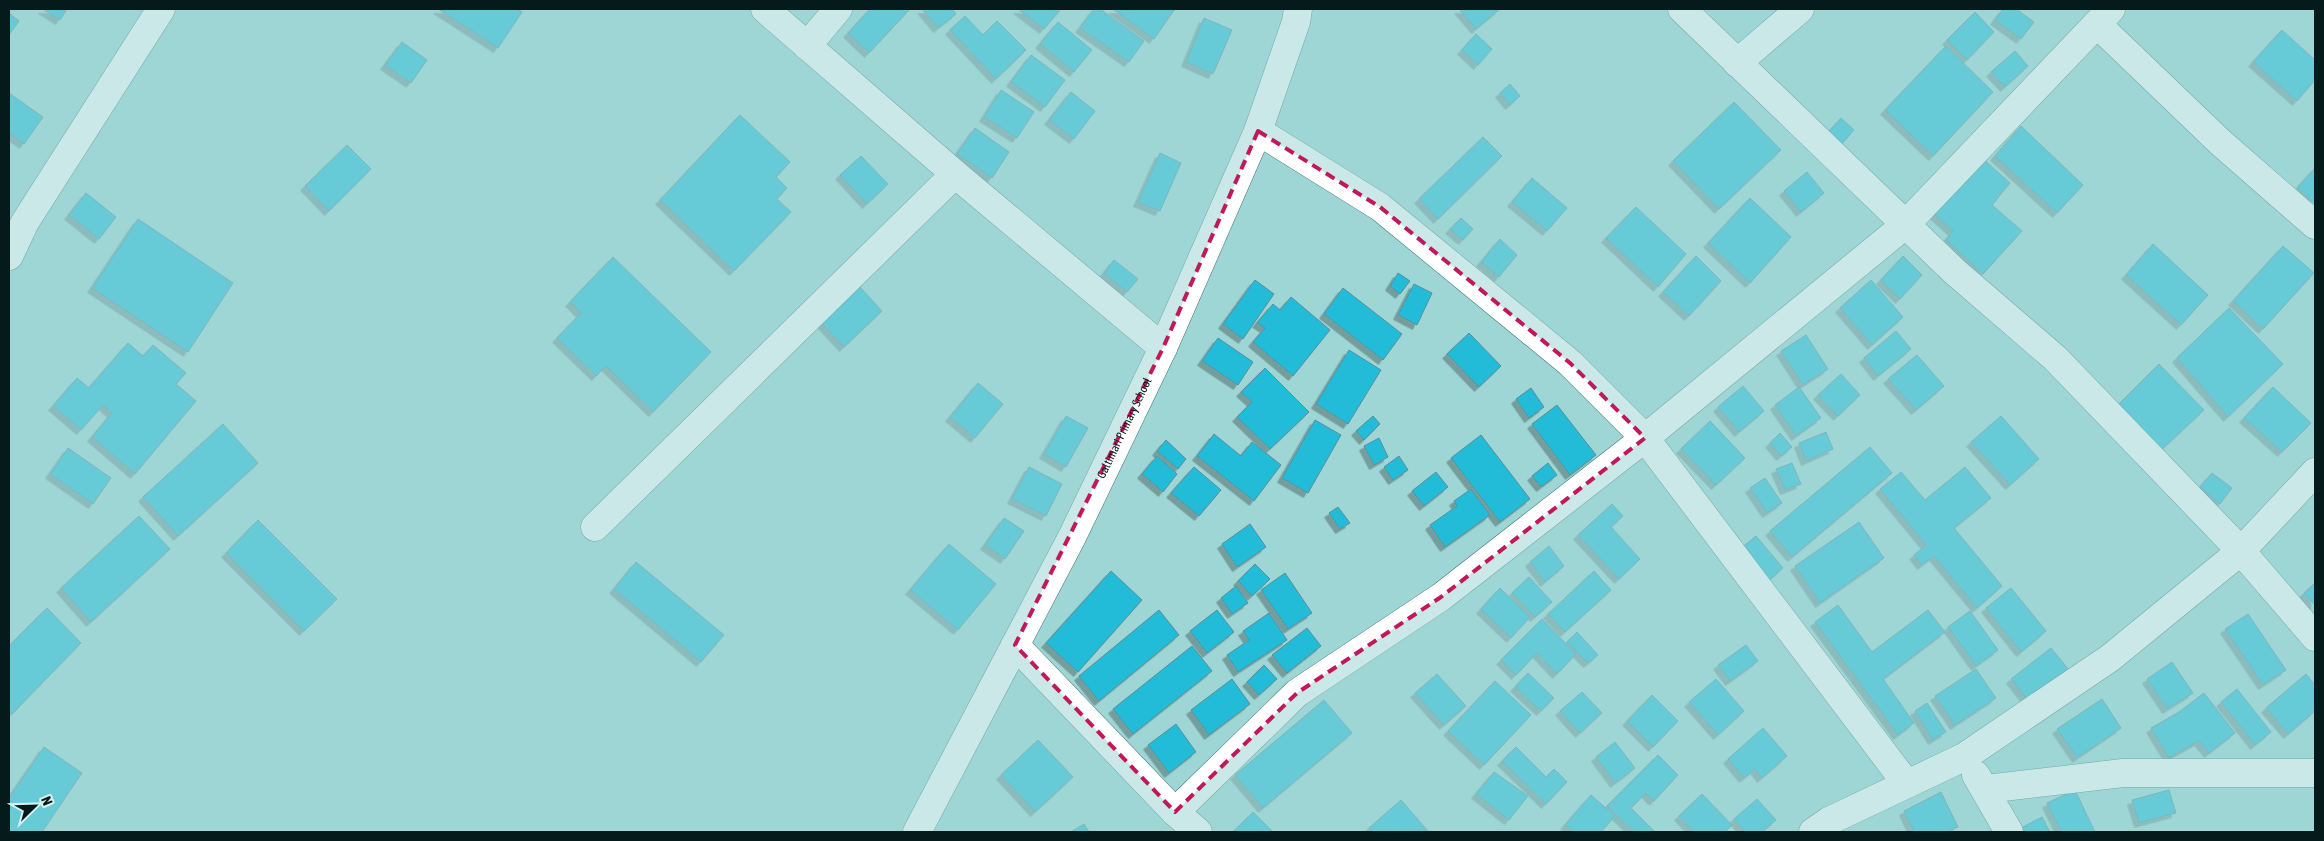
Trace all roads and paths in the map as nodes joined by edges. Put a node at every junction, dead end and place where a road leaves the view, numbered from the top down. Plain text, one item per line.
1 (161, 9) edge
2 (765, 9) edge
3 (838, 9) edge
4 (1682, 9) edge
5 (1800, 9) edge
6 (1292, 13) edge
7 (2104, 17) edge
8 (807, 46) junction
9 (1737, 63) junction
10 (1258, 131) junction
11 (955, 174) junction
12 (1905, 225) junction
13 (2315, 226) edge
14 (9, 256) edge
15 (1162, 348) junction
16 (1645, 438) junction
17 (2315, 472) edge
18 (595, 528) dead end
19 (2241, 550) junction
20 (2315, 637) edge
21 (1015, 645) junction
22 (1964, 757) junction
23 (2315, 773) edge
24 (1906, 783) junction
25 (1986, 789) junction
26 (1174, 812) junction
27 (917, 832) edge
28 (1198, 832) edge
29 (1813, 832) edge
30 (2009, 832) edge

1 - 14 street
2 - 8 street
3 - 8 street
4 - 9 street
5 - 9 street
6 - 10 street, Galtimari Primary School
7 - 12 street
7 - 13 street
8 - 11 street
9 - 12 street
10 - 15 street, Galtimari Primary School
10 - 16 street
11 - 15 street
11 - 18 street
12 - 16 street
12 - 19 street
15 - 21 street, Galtimari Primary School
16 - 24 street
16 - 26 street
17 - 19 street
19 - 20 street
19 - 22 street
21 - 26 street
21 - 27 street, Galtimari Primary School
22 - 24 street
22 - 25 street
23 - 25 street
24 - 29 street
25 - 30 street
26 - 28 street

